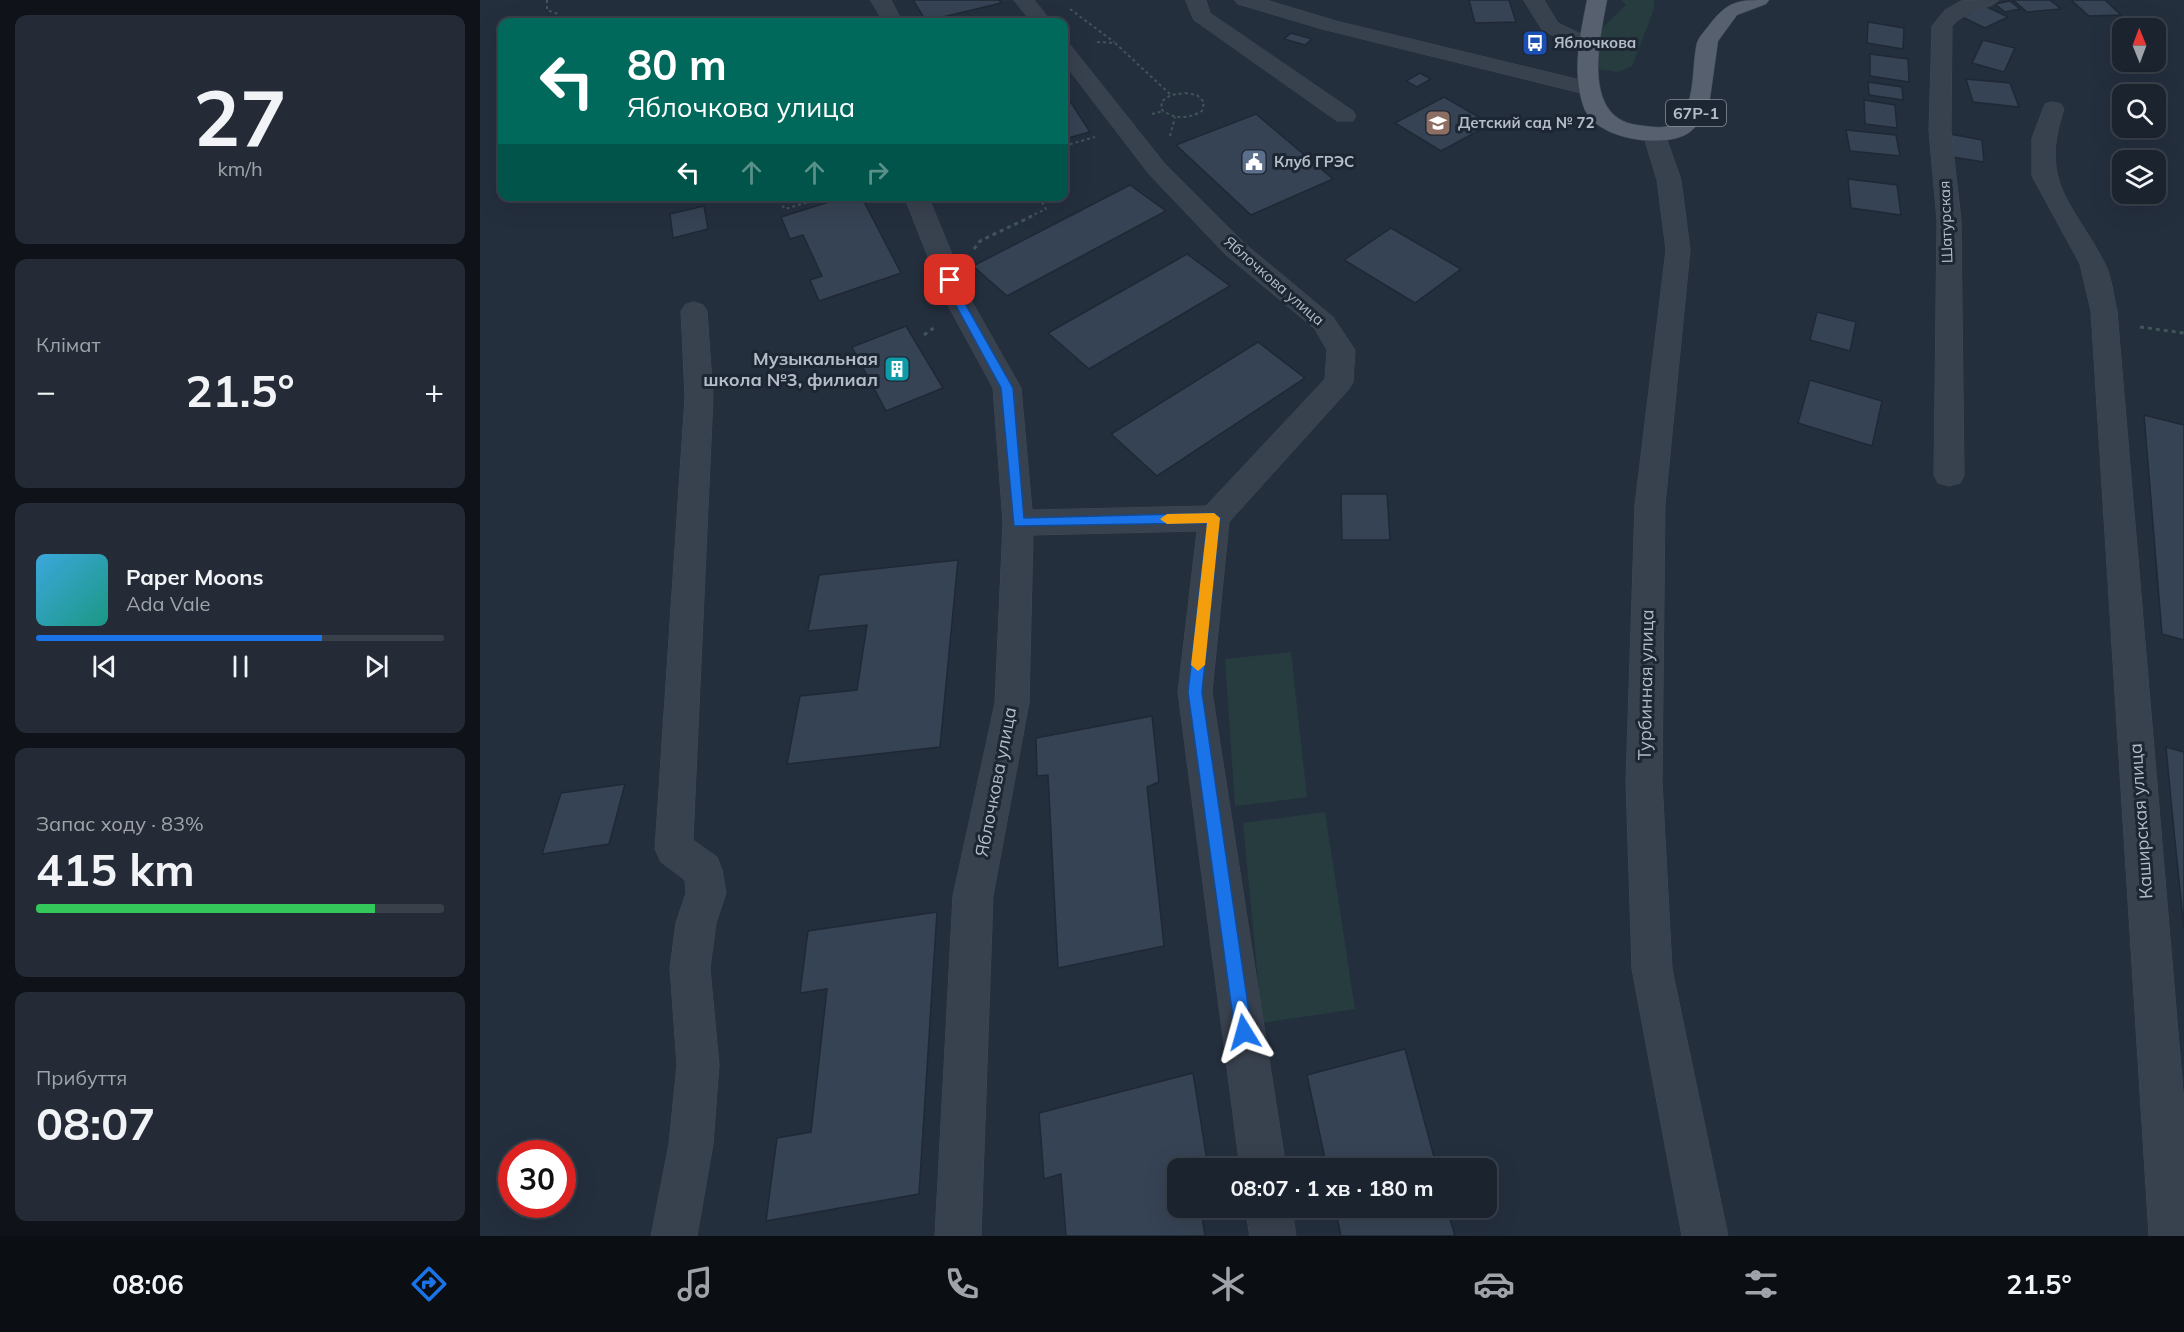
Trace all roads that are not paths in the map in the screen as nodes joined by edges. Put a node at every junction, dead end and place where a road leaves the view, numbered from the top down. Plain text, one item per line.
1 (1024, 0) edge
2 (1196, 0) edge
3 (1245, 0) edge
4 (1534, 0) edge
5 (1597, 0) edge
6 (1759, 0) edge
7 (1989, 0) edge
8 (1039, 18) edge
9 (1589, 45) junction
10 (1068, 55) edge
11 (1589, 88) junction
12 (2053, 109) dead end
13 (1345, 116) dead end
14 (1654, 134) junction
15 (918, 201) edge
16 (694, 311) dead end
17 (1949, 475) dead end
18 (1214, 518) junction
19 (1018, 523) junction
20 (1262, 1158) edge
21 (1270, 1218) edge
22 (674, 1236) edge
23 (958, 1236) edge
24 (1273, 1236) edge
25 (1705, 1236) edge
26 (2172, 1236) edge

1 - 8 street
2 - 13 street
3 - 11 street
4 - 9 street
5 - 9 main road, 67Р-1
6 - 14 main road, 67Р-1
7 - 17 street, Шатурская
9 - 11 main road, 67Р-1
10 - 18 street, Яблочкова улица
11 - 14 main road, 67Р-1
12 - 26 street, Каширская улица
14 - 25 street, Турбинная улица
15 - 19 street, Яблочкова улица
16 - 22 street
18 - 19 street
18 - 20 street
19 - 23 street, Яблочкова улица
21 - 24 street

